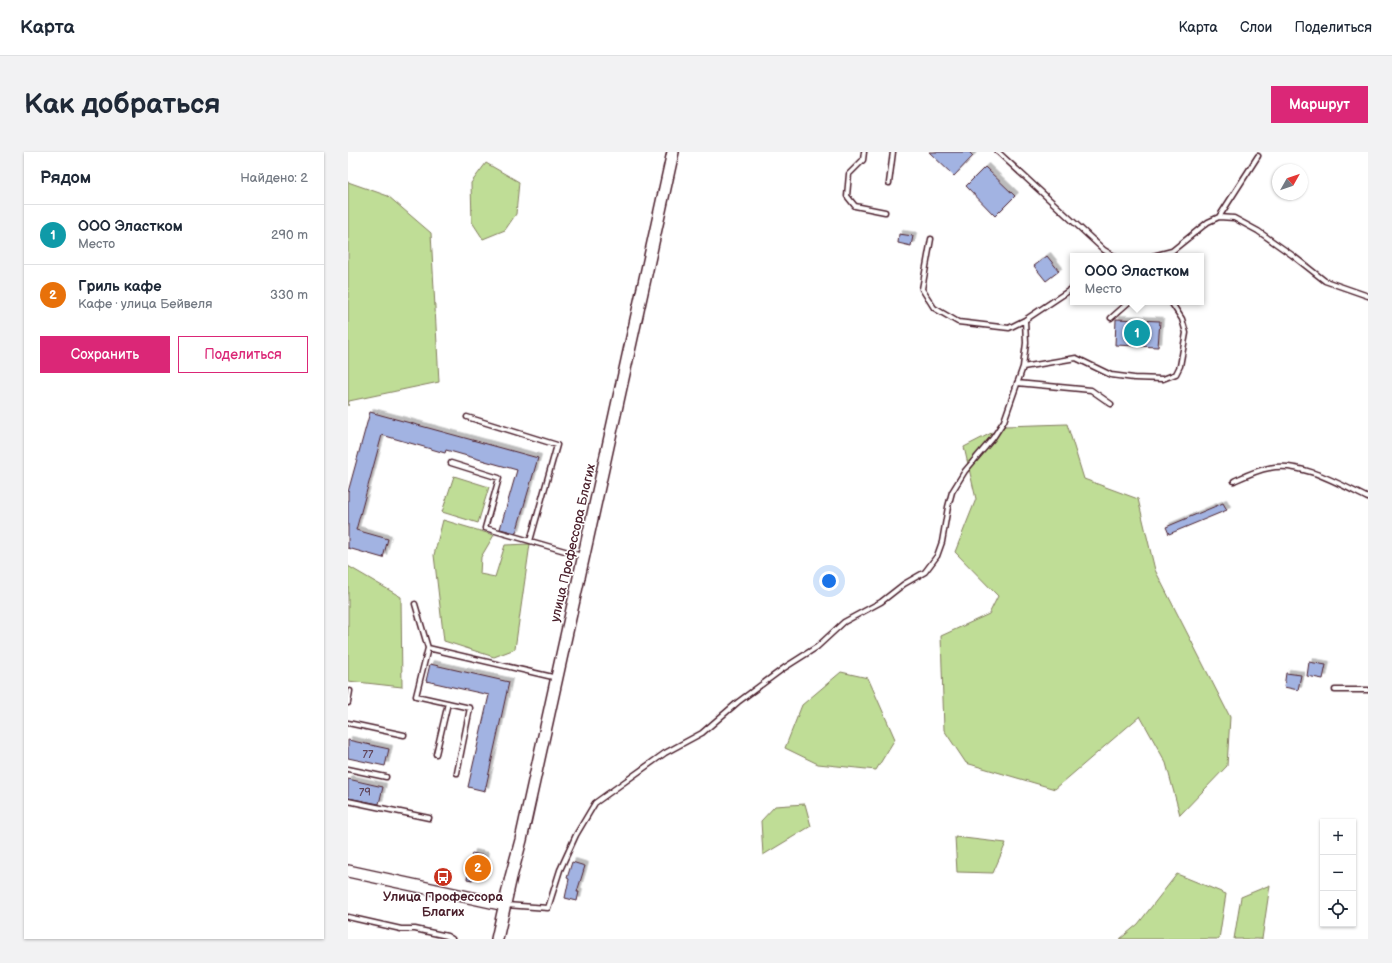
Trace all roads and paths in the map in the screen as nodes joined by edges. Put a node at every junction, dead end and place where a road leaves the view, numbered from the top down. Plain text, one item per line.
1 (673, 152) edge
2 (864, 152) edge
3 (893, 152) edge
4 (998, 152) edge
5 (1258, 156) dead end
6 (889, 183) dead end
7 (885, 212) dead end
8 (1219, 217) junction
9 (931, 239) dead end
10 (1172, 251) joint
11 (1109, 253) edge
12 (1164, 253) edge
13 (1070, 290) edge
14 (1368, 296) edge
15 (1126, 305) edge
16 (1173, 305) edge
17 (1111, 318) dead end
18 (1025, 320) junction
19 (1023, 367) junction
20 (1017, 383) junction
21 (1112, 404) dead end
22 (467, 417) dead end
23 (451, 463) dead end
24 (1234, 481) dead end
25 (1368, 498) edge
26 (530, 541) junction
27 (584, 557) junction
28 (415, 604) dead end
29 (428, 648) junction
30 (557, 678) junction
31 (1335, 690) dead end
32 (1368, 690) edge
33 (350, 691) dead end
34 (348, 703) edge
35 (448, 703) junction
36 (348, 723) edge
37 (404, 735) dead end
38 (436, 754) dead end
39 (348, 769) edge
40 (457, 773) dead end
41 (386, 777) dead end
42 (348, 800) edge
43 (429, 818) dead end
44 (348, 871) edge
45 (505, 905) junction
46 (348, 917) edge
47 (452, 939) edge
48 (498, 939) edge

1 - 27 main road, улица Профессора Благих
2 - 7 lane
3 - 6 lane
4 - 11 lane
5 - 8 lane
8 - 10 lane
8 - 14 lane
9 - 18 lane
10 - 12 lane
13 - 18 lane
15 - 17 lane
16 - 19 lane
18 - 19 lane
19 - 20 lane
20 - 21 lane
20 - 45 lane
22 - 26 lane
23 - 26 lane
24 - 25 lane
26 - 27 lane
27 - 30 main road, улица Профессора Благих
28 - 29 lane
29 - 30 lane
29 - 35 lane
30 - 45 main road, улица Профессора Благих
31 - 32 lane
33 - 34 lane
35 - 38 lane
35 - 40 lane
36 - 37 lane
39 - 41 lane
42 - 43 lane
44 - 45 main road
45 - 48 main road, улица Профессора Благих
46 - 47 lane

